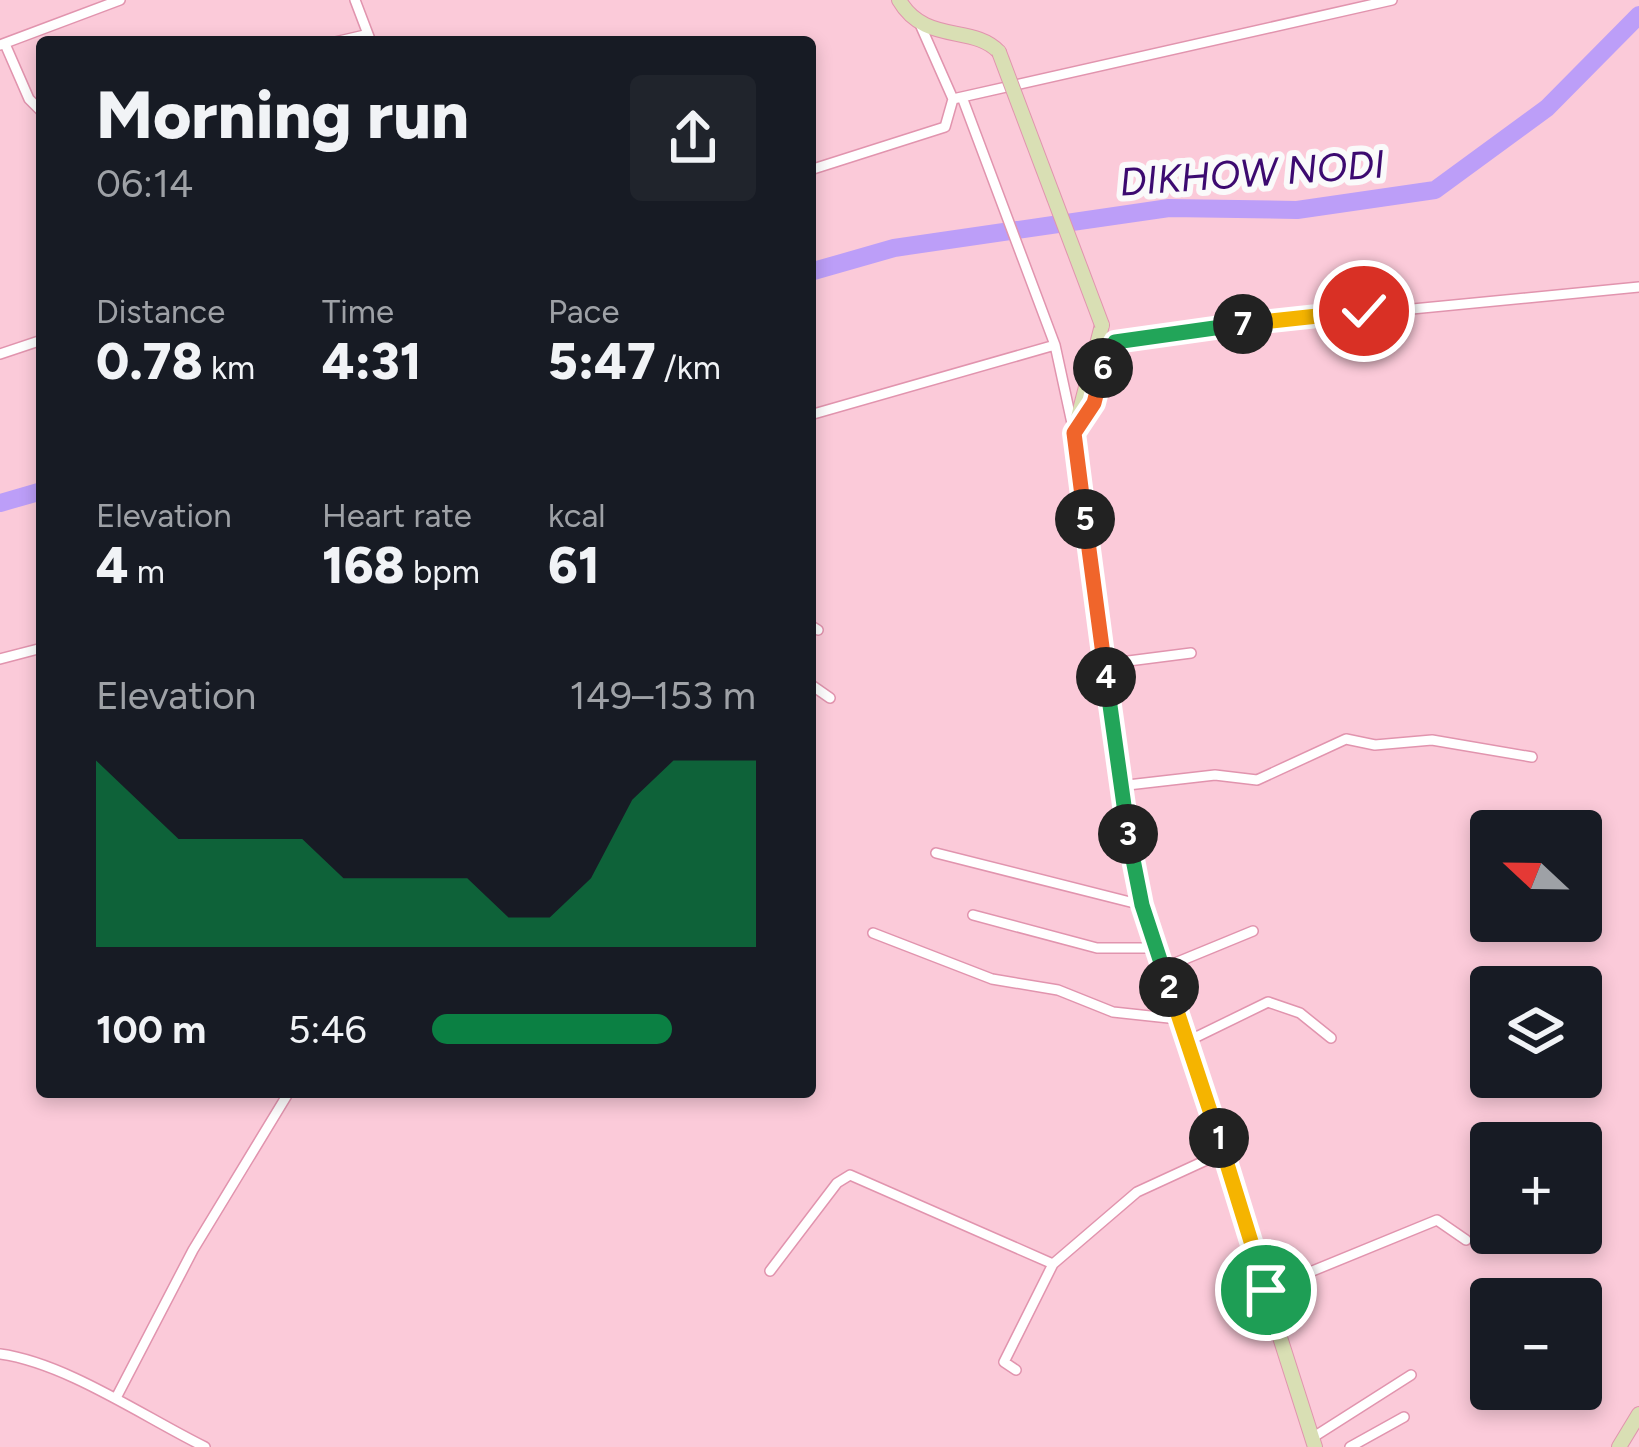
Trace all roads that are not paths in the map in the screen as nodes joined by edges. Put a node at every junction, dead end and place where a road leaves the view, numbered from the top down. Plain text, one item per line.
1 (121, 0) edge
2 (355, 0) edge
3 (898, 0) edge
4 (1392, 0) edge
5 (919, 22) junction
6 (367, 36) edge
7 (2, 44) edge
8 (957, 98) junction
9 (36, 106) edge
10 (816, 168) edge
11 (1639, 287) edge
12 (36, 342) edge
13 (1055, 346) junction
14 (0, 353) edge
15 (816, 413) edge
16 (1074, 433) junction
17 (36, 650) edge
18 (1191, 652) dead end
19 (0, 659) edge
20 (1105, 664) junction
21 (816, 688) edge
22 (830, 698) dead end
23 (1532, 757) dead end
24 (1119, 786) junction
25 (937, 853) dead end
26 (1142, 905) junction
27 (973, 915) dead end
28 (1253, 931) dead end
29 (873, 933) dead end
30 (1156, 948) junction
31 (1162, 968) junction
32 (1178, 1018) junction
33 (1331, 1038) dead end
34 (1186, 1042) junction
35 (285, 1098) edge
36 (1224, 1152) junction
37 (1466, 1240) dead end
38 (1053, 1264) junction
39 (770, 1271) dead end
40 (1266, 1290) junction
41 (0, 1354) edge
42 (1016, 1370) dead end
43 (1412, 1375) dead end
44 (116, 1398) junction
45 (1639, 1414) edge
46 (1405, 1417) dead end
47 (1313, 1443) edge
48 (205, 1447) edge
49 (1350, 1447) edge
50 (1619, 1447) edge

1 - 7 street
2 - 6 street
3 - 5 main road
4 - 8 street
5 - 8 street
5 - 16 main road, bridge
7 - 9 street
8 - 10 street
8 - 13 street
11 - 16 street
12 - 14 street
13 - 15 street
13 - 16 street
16 - 20 main road
17 - 19 street
18 - 20 street
20 - 24 main road
21 - 22 street
23 - 24 street
24 - 26 main road
25 - 26 street
26 - 30 main road
27 - 30 street
28 - 31 street
29 - 32 street
30 - 31 main road
31 - 32 main road
32 - 34 main road
33 - 34 street
34 - 36 main road
35 - 44 street
36 - 38 street
36 - 40 main road
37 - 40 street
38 - 39 street
38 - 42 street
40 - 47 main road
41 - 44 street
43 - 47 street
44 - 48 street
45 - 50 main road
46 - 49 street

